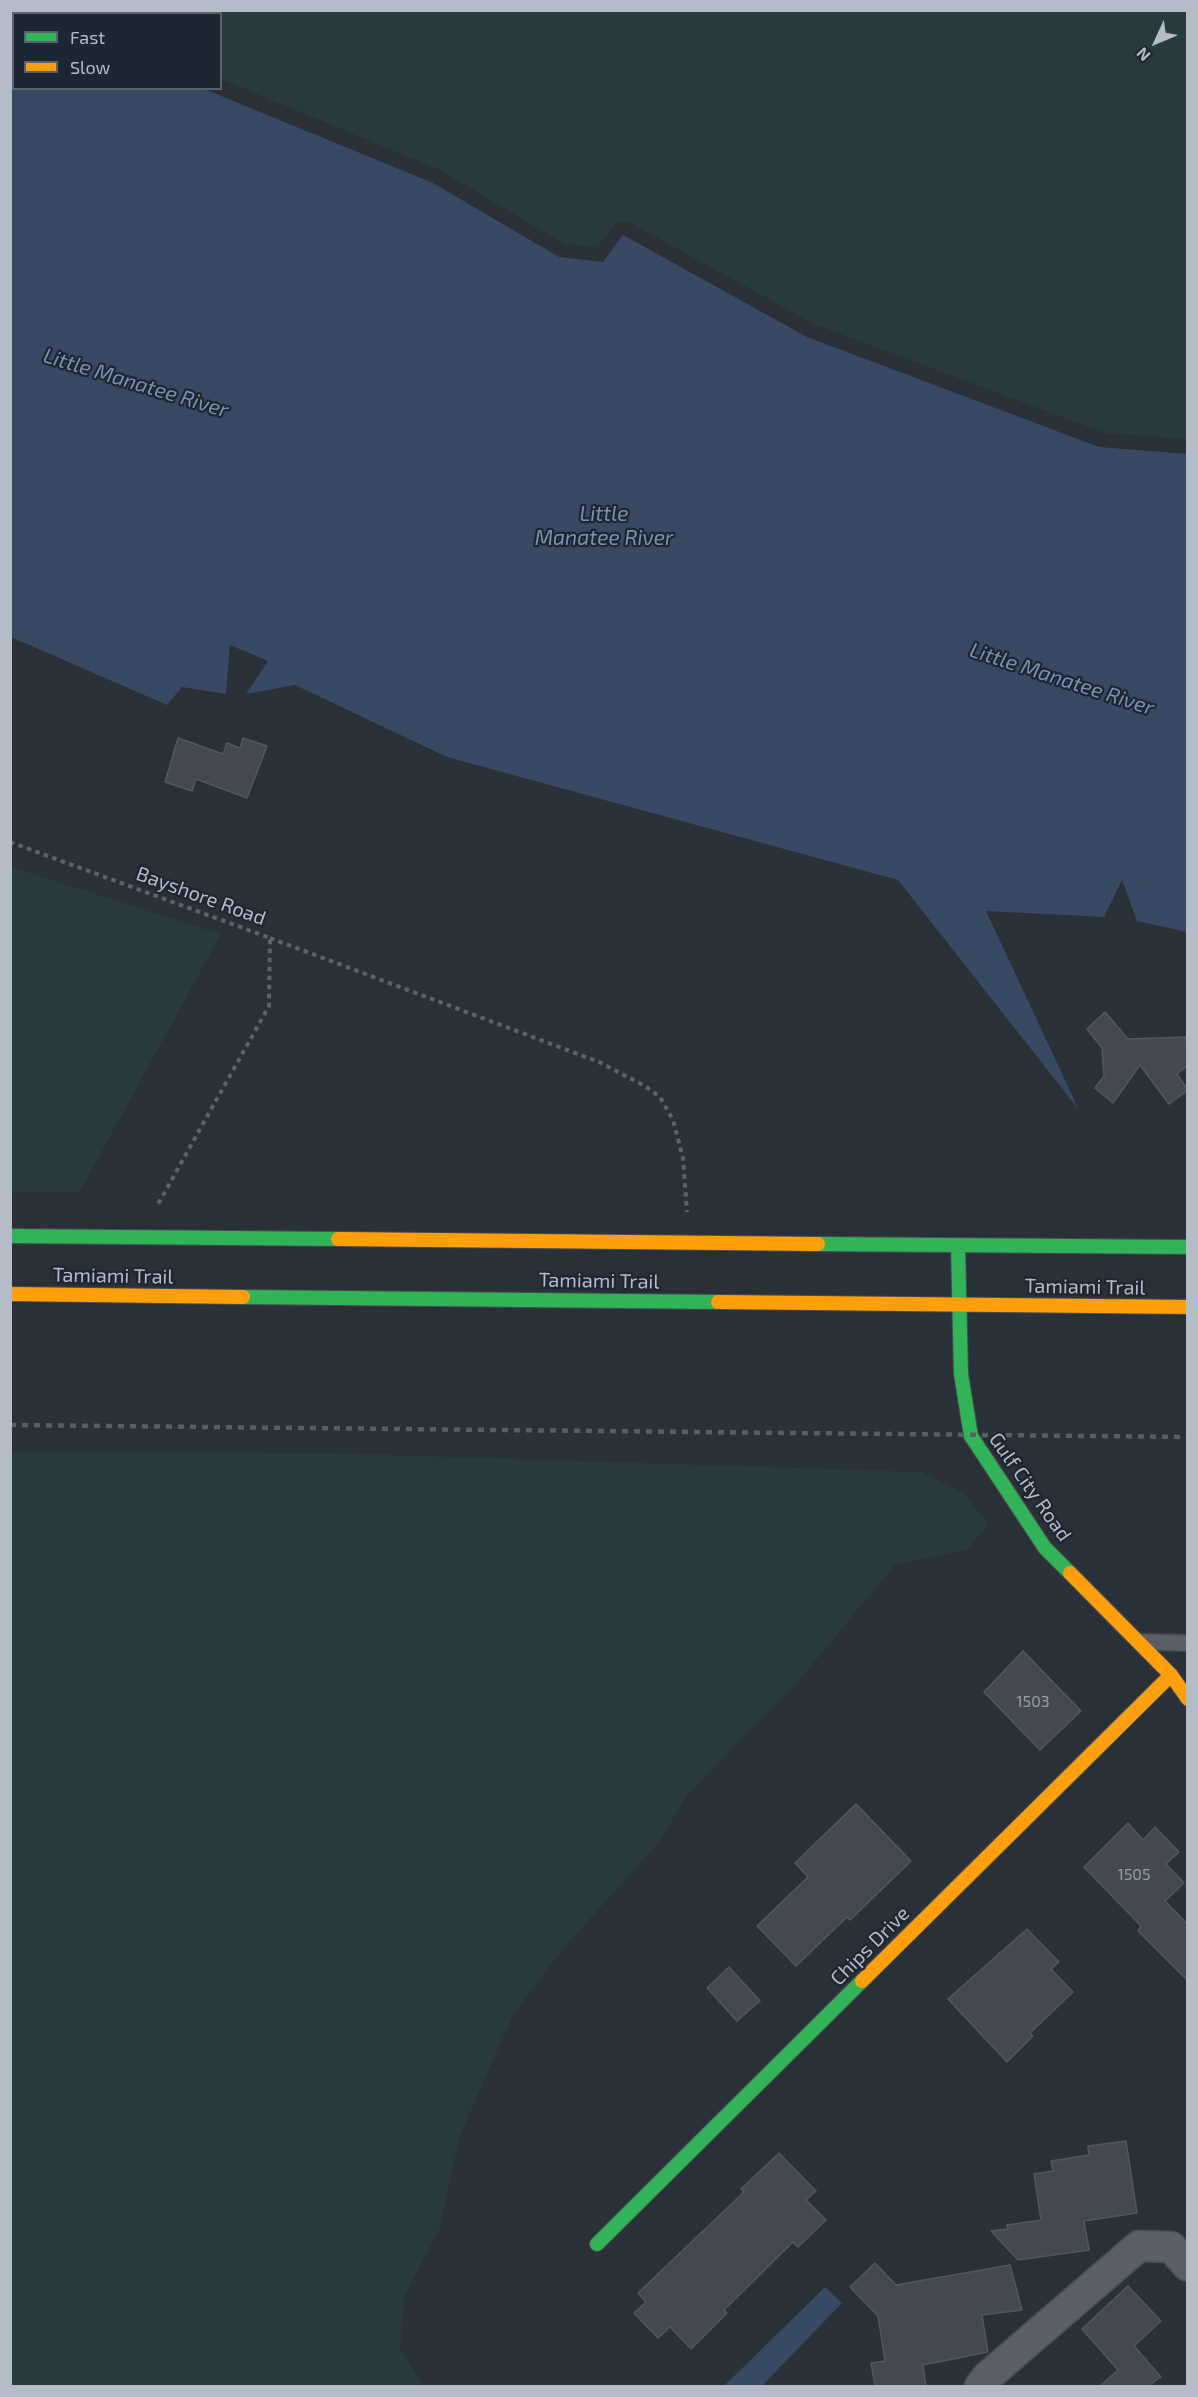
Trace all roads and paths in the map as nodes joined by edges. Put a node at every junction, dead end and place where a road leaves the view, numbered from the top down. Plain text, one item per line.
1 (10, 842) edge
2 (270, 938) junction
3 (10, 1236) edge
4 (140, 1238) junction
5 (690, 1242) junction
6 (958, 1245) junction
7 (1188, 1247) edge
8 (10, 1294) edge
9 (959, 1305) junction
10 (1188, 1307) edge
11 (1138, 1642) junction
12 (1188, 1643) edge
13 (1171, 1675) junction
14 (1188, 1700) edge
15 (597, 2244) dead end
16 (1188, 2266) edge
17 (980, 2386) edge

1 - 2 path, Bayshore Road
2 - 4 path, Bayshore Road
2 - 5 path
3 - 4 main road, Tamiami Trail
4 - 5 main road, Tamiami Trail
5 - 6 main road, Tamiami Trail
6 - 7 main road, Tamiami Trail
6 - 9 main road, Gulf City Road
8 - 9 main road, Tamiami Trail
9 - 10 main road, Tamiami Trail
9 - 11 main road, Gulf City Road
11 - 12 lane
11 - 13 main road, Gulf City Road
13 - 14 main road, Gulf City Road
13 - 15 main road, Chips Drive
16 - 17 street

